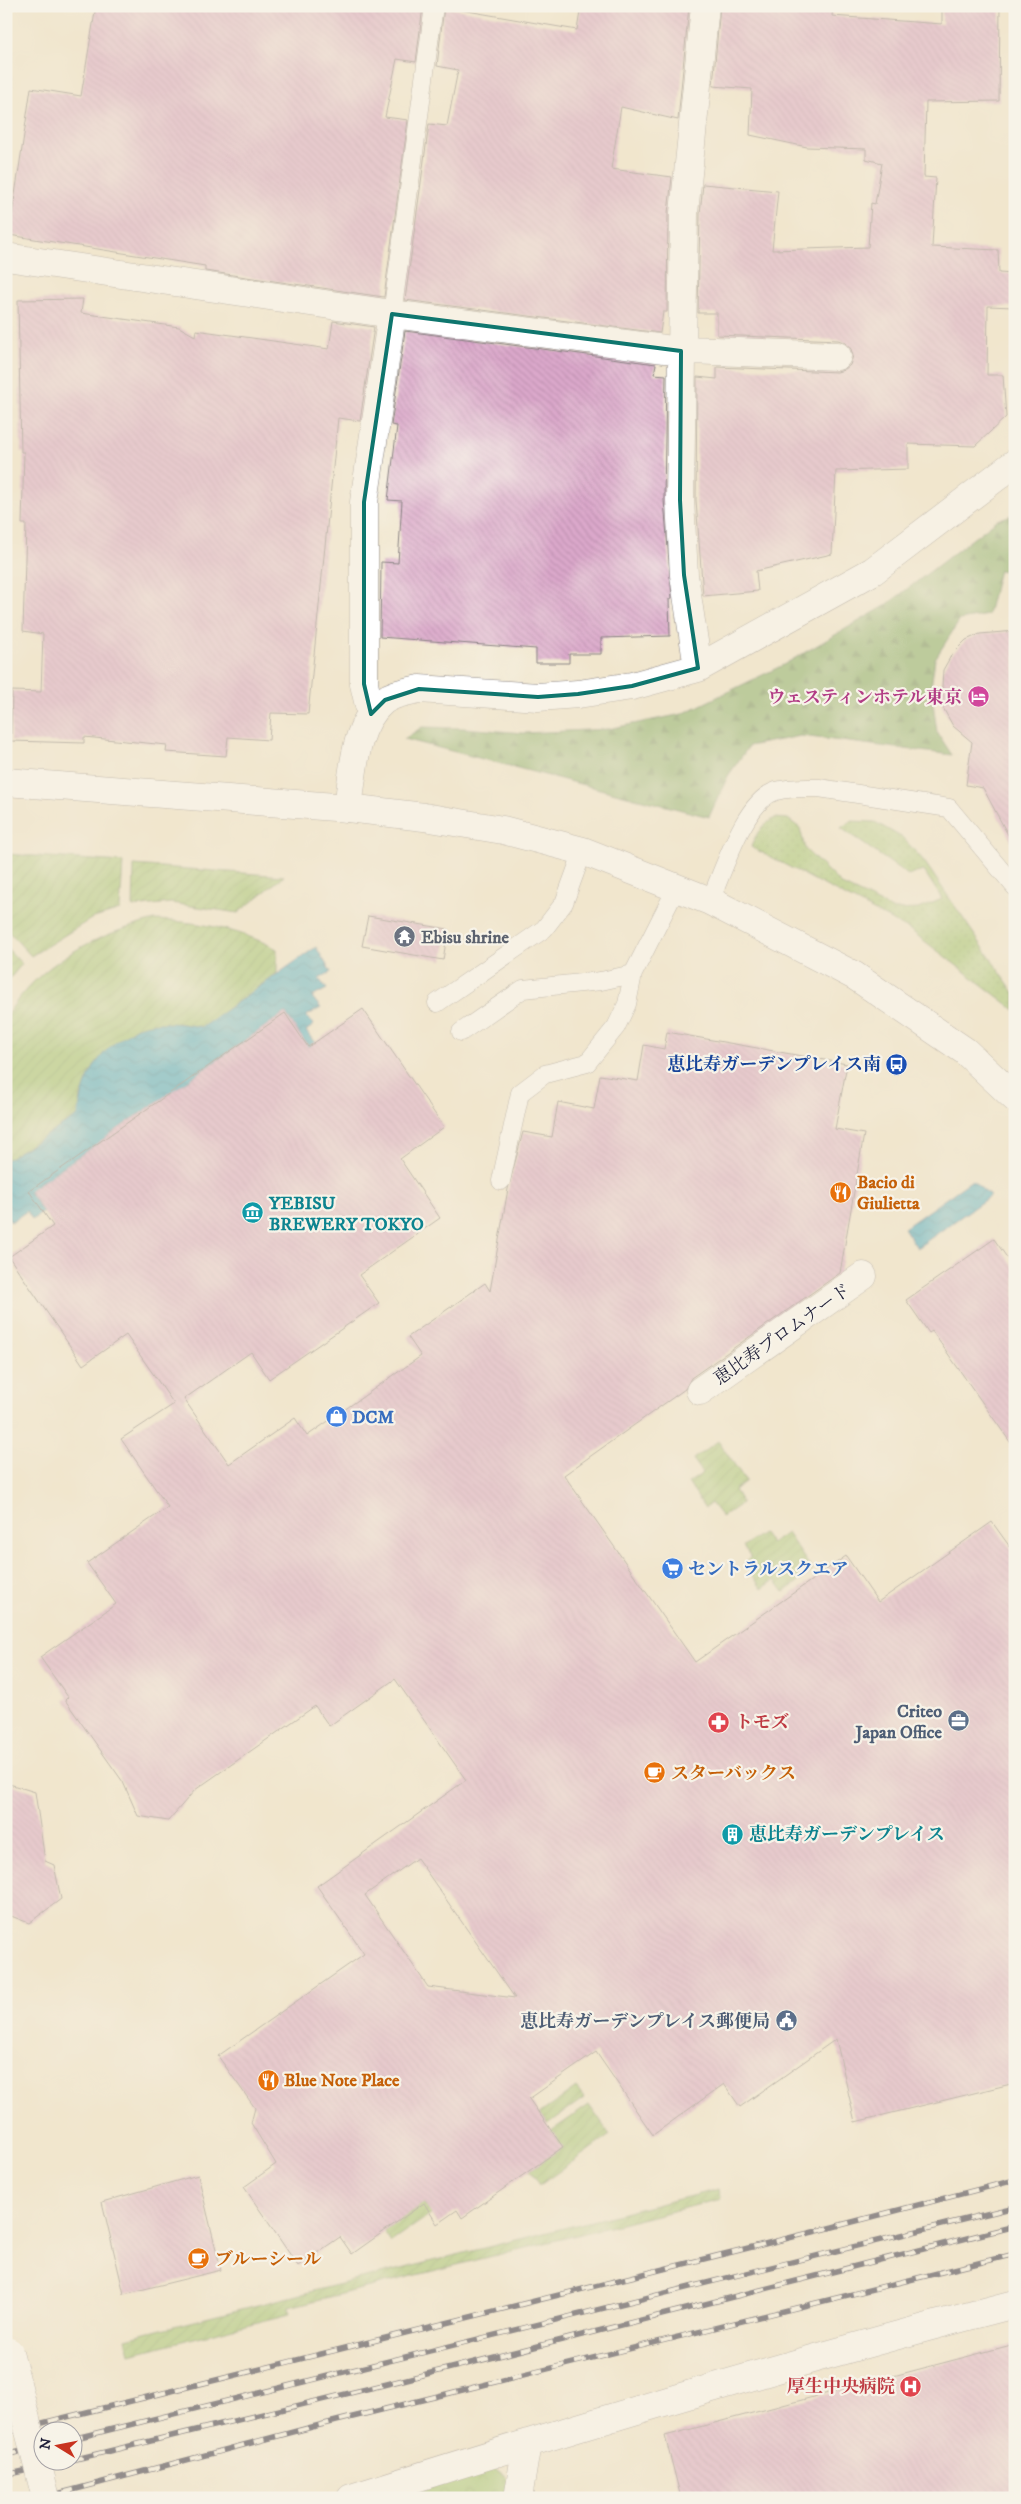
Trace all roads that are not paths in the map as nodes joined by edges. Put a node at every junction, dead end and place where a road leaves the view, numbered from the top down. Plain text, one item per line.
1 (434, 6) edge
2 (705, 6) edge
3 (6, 257) edge
4 (392, 314) junction
5 (681, 351) junction
6 (837, 356) dead end
7 (1015, 463) edge
8 (698, 668) junction
9 (370, 714) junction
10 (6, 782) edge
11 (348, 808) junction
12 (583, 851) junction
13 (677, 887) junction
14 (1015, 887) edge
15 (710, 901) junction
16 (633, 974) junction
17 (437, 1003) dead end
18 (461, 1032) dead end
19 (1015, 1098) edge
20 (500, 1181) dead end
21 (863, 1276) dead end
22 (700, 1392) dead end
23 (1015, 2304) edge
24 (8, 2346) edge
25 (527, 2442) junction
26 (46, 2498) edge
27 (351, 2498) edge
28 (518, 2498) edge

1 - 4 lane
2 - 5 street
3 - 4 street
4 - 5 street
4 - 9 street
5 - 6 street
5 - 8 street
7 - 8 street
8 - 9 street
9 - 11 street
10 - 11 street
11 - 12 street
12 - 13 street
12 - 17 lane
13 - 15 street
13 - 16 lane
14 - 15 lane
15 - 19 street
16 - 18 lane
16 - 20 lane
21 - 22 street, 恵比寿プロムナード
23 - 25 street
24 - 26 street, bridge
25 - 27 street
25 - 28 street

